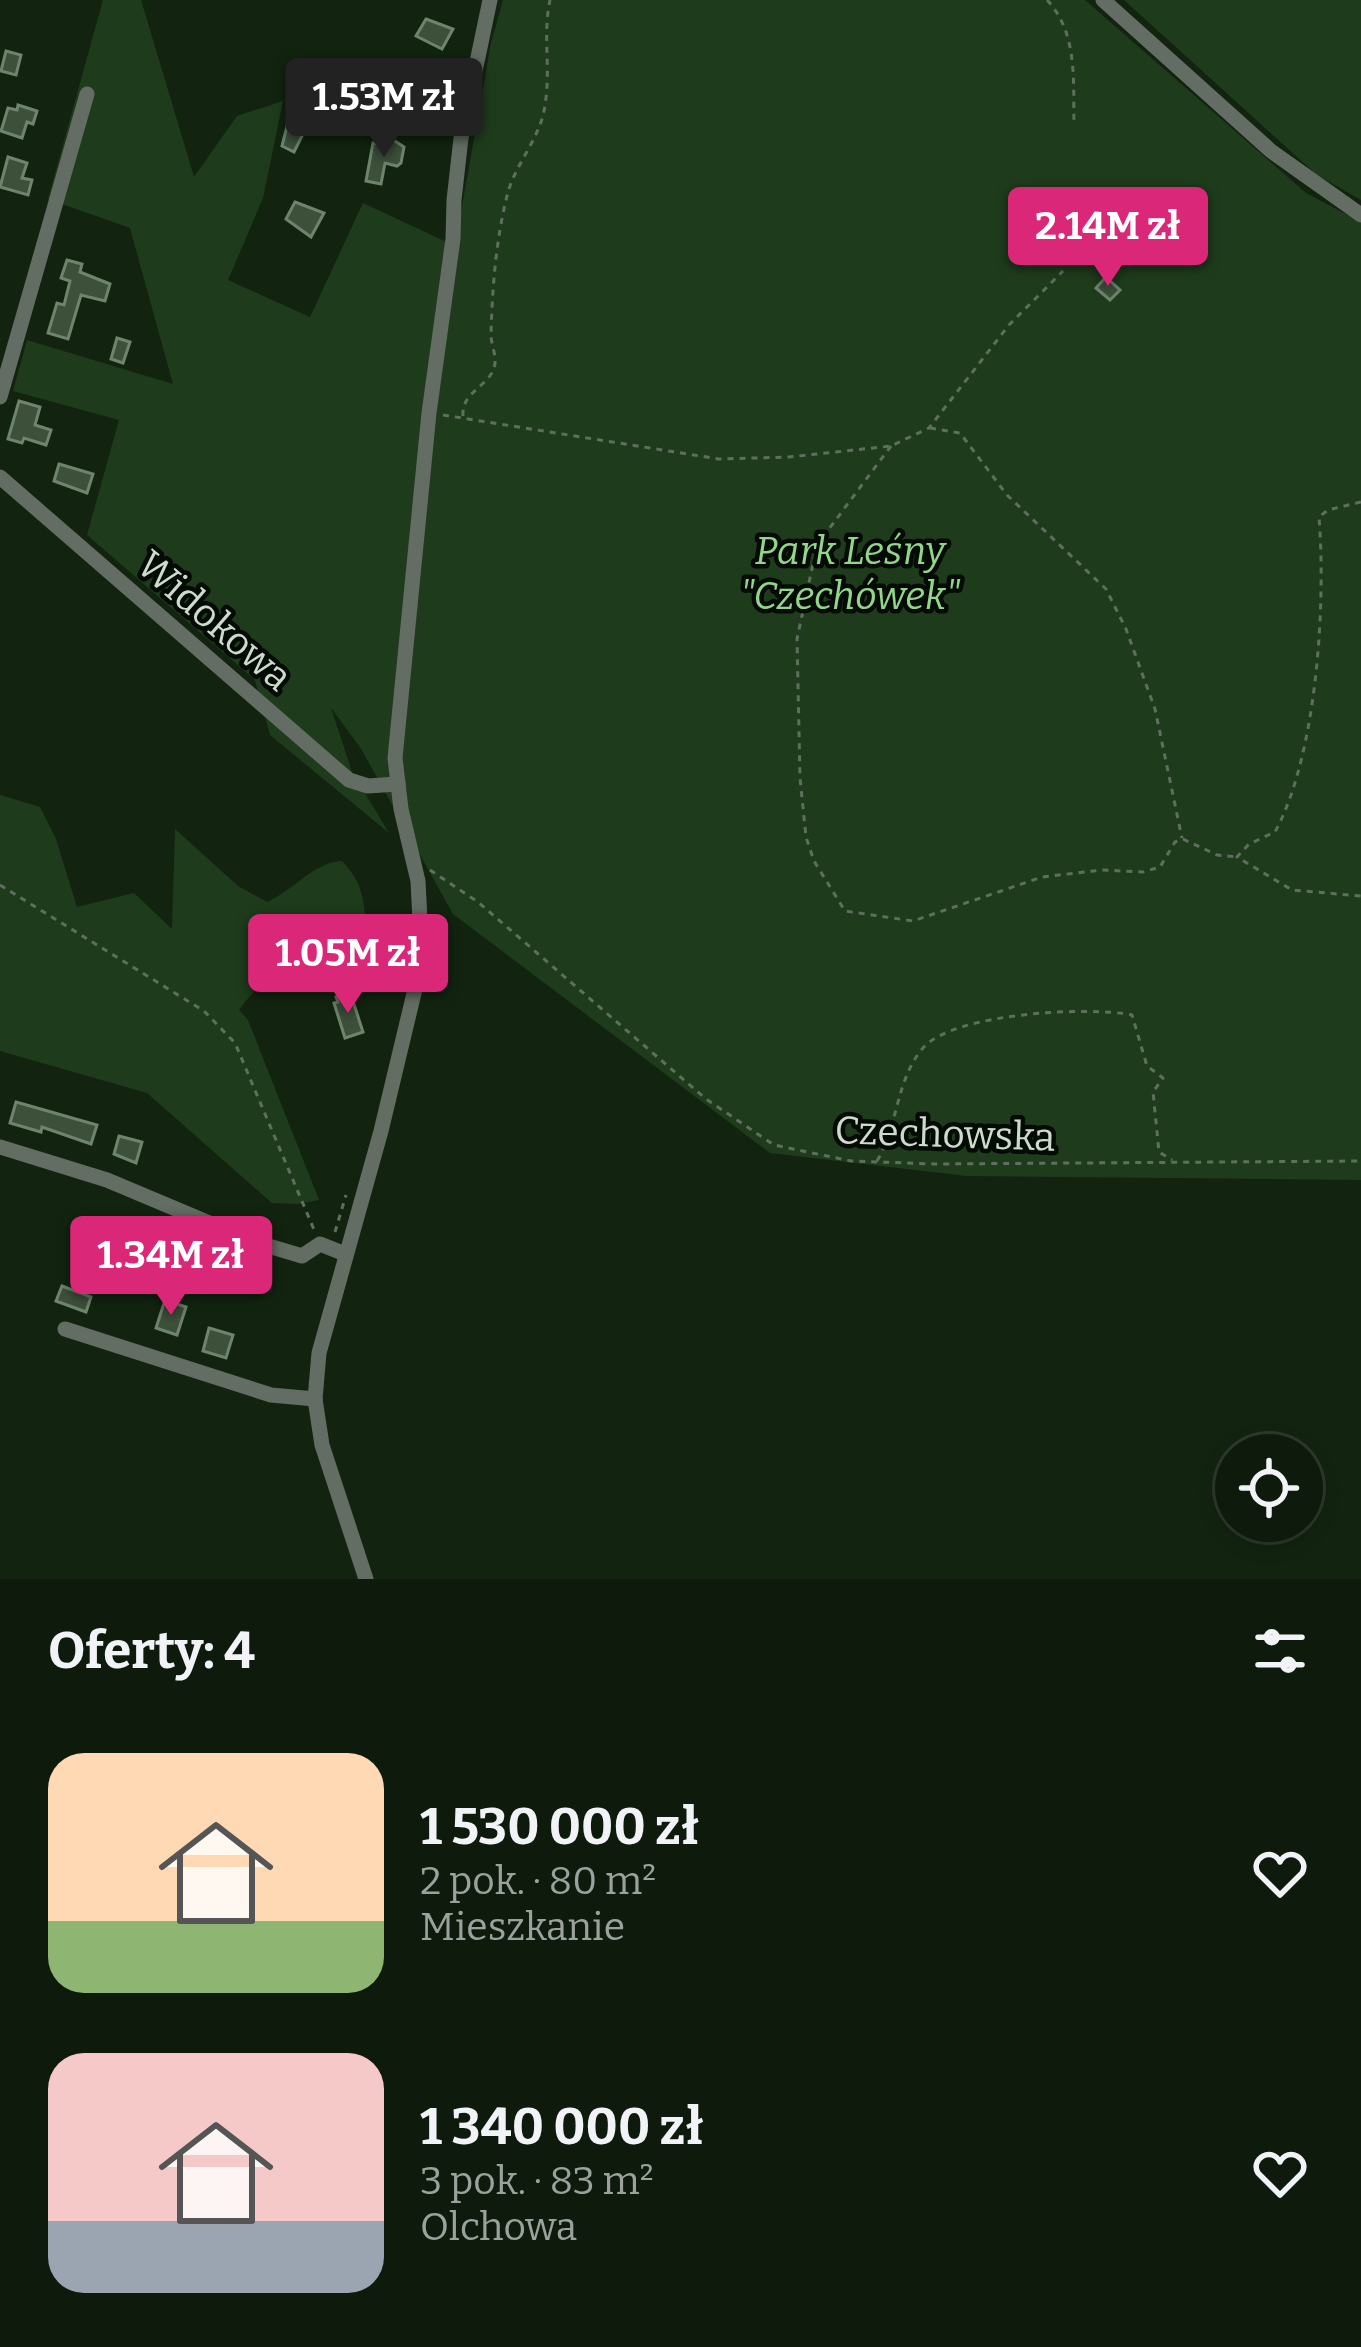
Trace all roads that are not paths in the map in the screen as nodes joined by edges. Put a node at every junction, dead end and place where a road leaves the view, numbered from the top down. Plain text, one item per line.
1 (490, 0) edge
2 (1103, 0) edge
3 (87, 94) dead end
4 (1361, 215) edge
5 (0, 397) edge
6 (0, 477) edge
7 (398, 784) junction
8 (0, 1148) edge
9 (345, 1254) junction
10 (65, 1329) dead end
11 (315, 1399) junction
12 (366, 1579) edge

1 - 7 street
2 - 4 street
3 - 5 street
6 - 7 street, Widokowa
7 - 9 street
8 - 9 street
9 - 11 street
10 - 11 street
11 - 12 street

